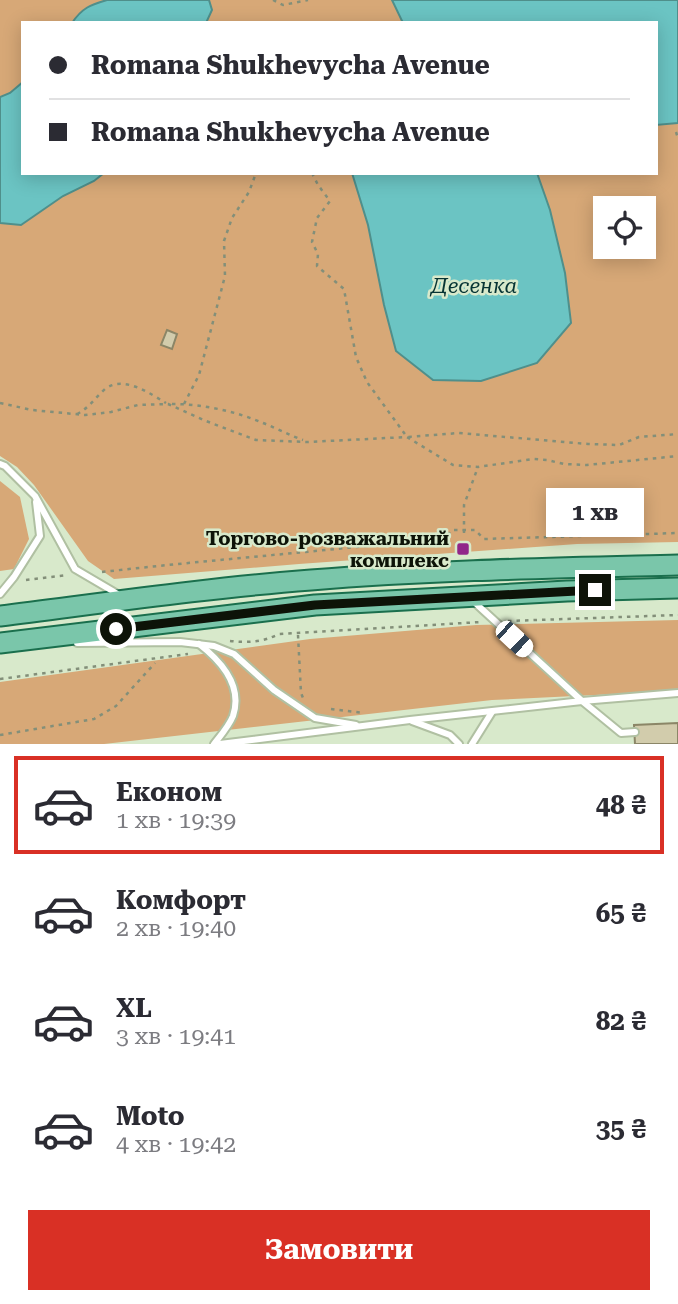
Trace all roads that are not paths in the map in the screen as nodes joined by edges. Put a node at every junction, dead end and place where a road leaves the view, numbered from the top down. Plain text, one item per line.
1 (0, 464) edge
2 (35, 496) junction
3 (678, 565) edge
4 (678, 588) edge
5 (0, 594) edge
6 (468, 596) junction
7 (128, 600) junction
8 (0, 616) edge
9 (3, 643) edge
10 (197, 643) junction
11 (678, 694) edge
12 (582, 701) junction
13 (492, 712) junction
14 (410, 720) junction
15 (365, 726) junction
16 (635, 732) dead end
17 (214, 744) edge
18 (220, 744) edge
19 (459, 744) edge
20 (472, 744) edge

1 - 2 lane
2 - 5 lane
2 - 7 lane
3 - 7 main road
4 - 6 main road
6 - 9 main road
6 - 12 lane
7 - 8 main road
9 - 10 lane
10 - 15 lane
10 - 17 lane
11 - 12 lane
12 - 13 lane
12 - 16 lane
13 - 14 lane
13 - 20 lane
14 - 15 lane
14 - 19 lane
15 - 18 lane

